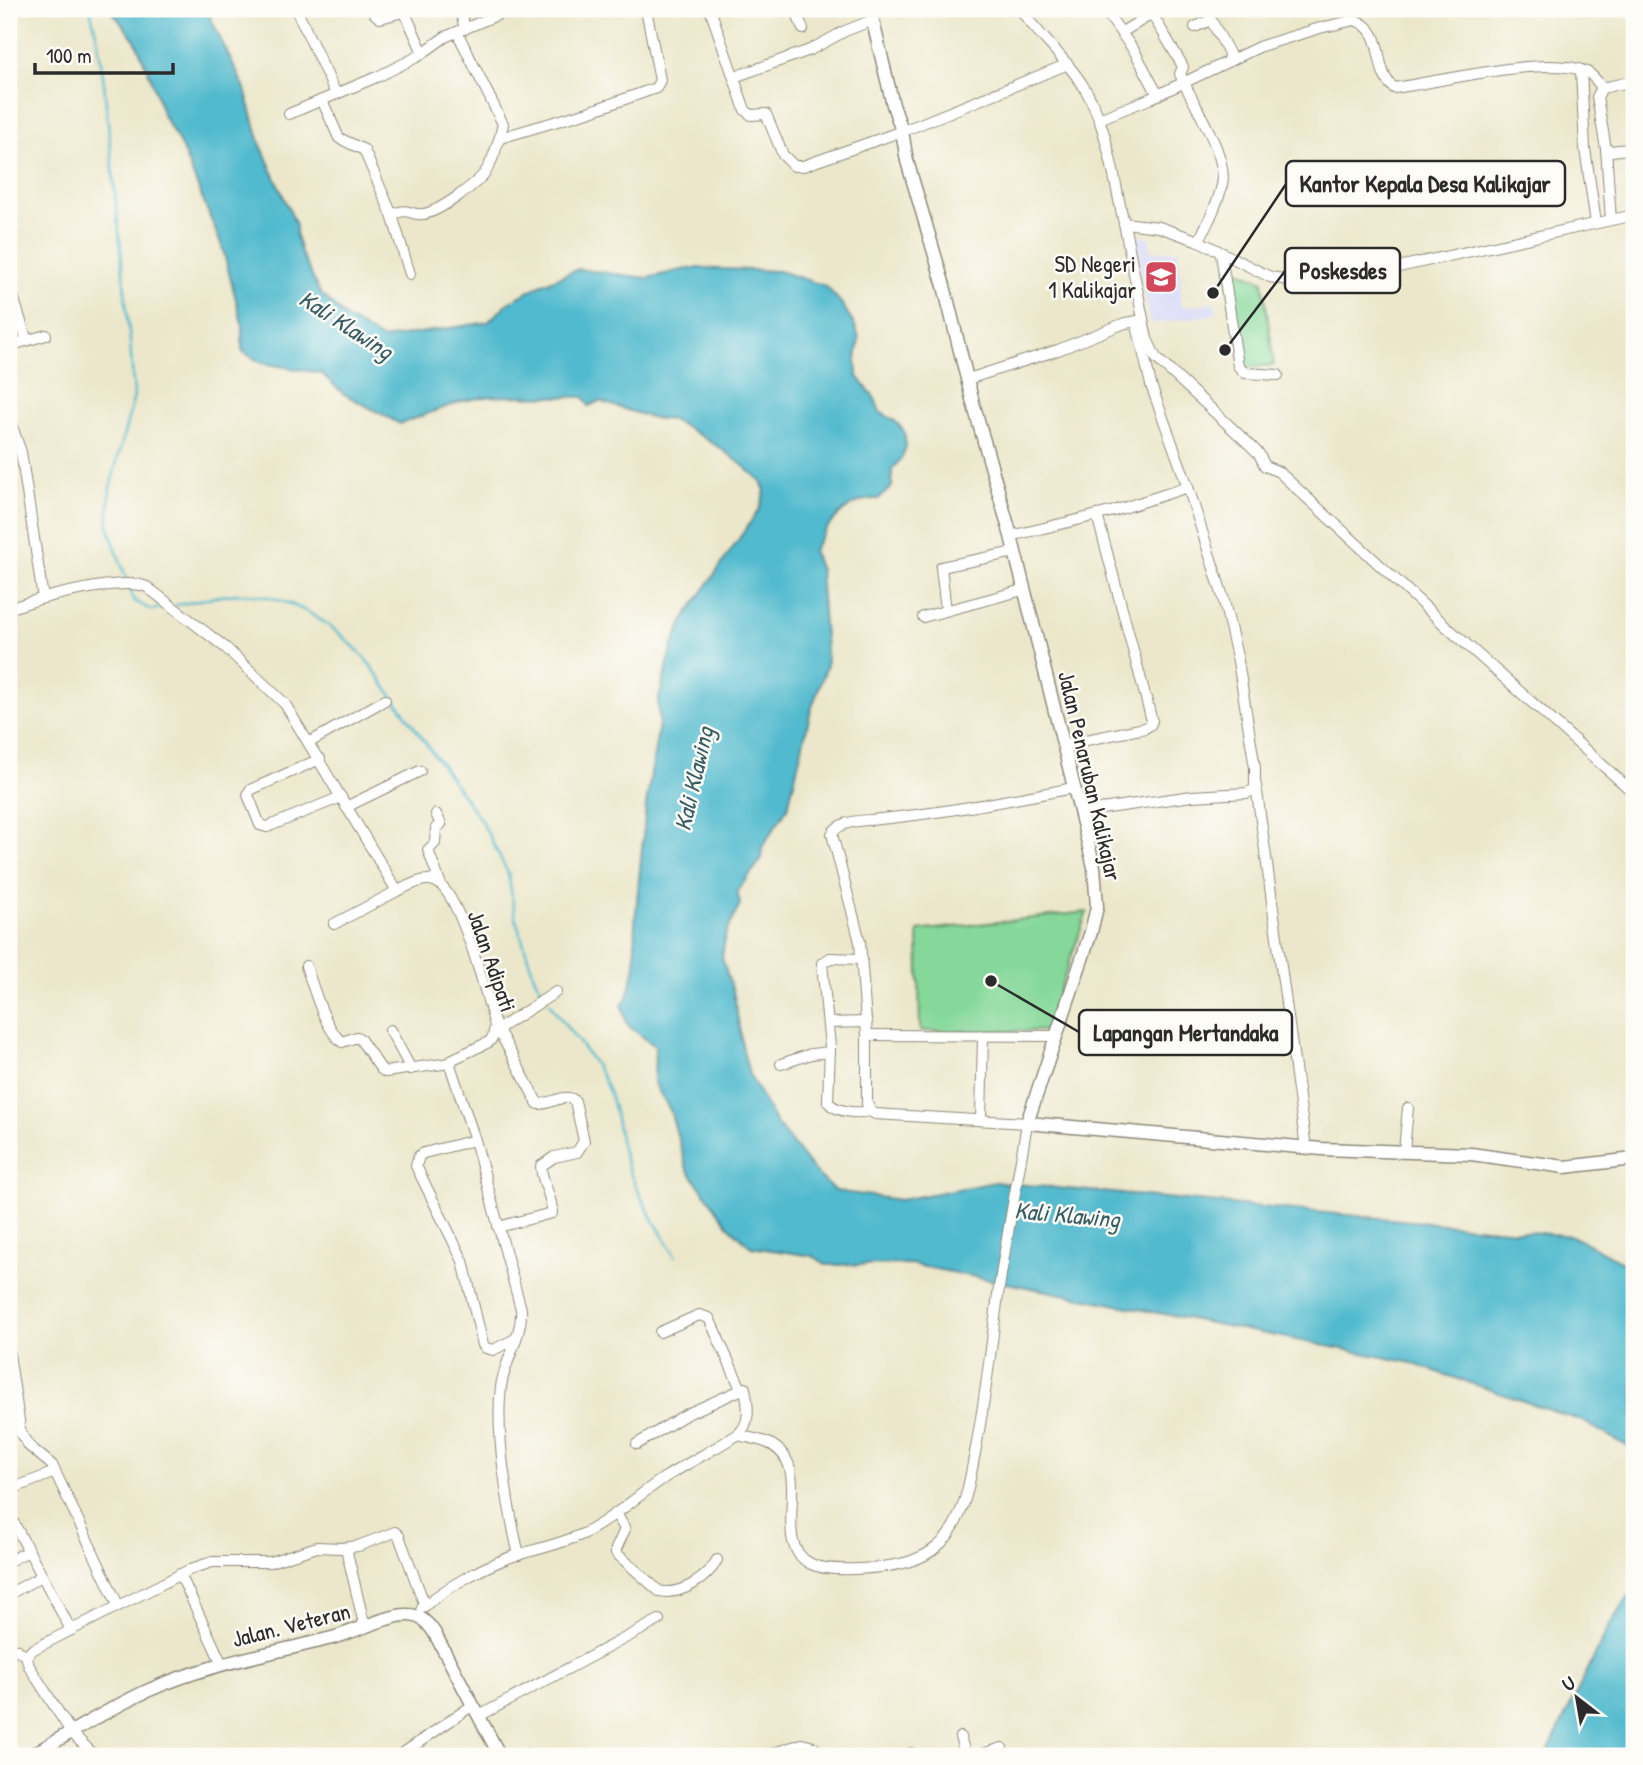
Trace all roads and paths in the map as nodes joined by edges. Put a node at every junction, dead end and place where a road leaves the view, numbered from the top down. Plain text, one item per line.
1 (296, 9) edge
2 (374, 9) edge
3 (460, 9) edge
4 (511, 9) edge
5 (646, 9) edge
6 (710, 9) edge
7 (795, 9) edge
8 (1020, 9) edge
9 (1104, 9) edge
10 (871, 14) edge
11 (1195, 27) dead end
12 (803, 29) dead end
13 (461, 31) junction
14 (1122, 32) junction
15 (423, 53) junction
16 (1228, 61) junction
17 (1066, 65) junction
18 (1581, 71) junction
19 (734, 77) junction
20 (1634, 81) edge
21 (1184, 83) junction
22 (1602, 88) junction
23 (336, 94) junction
24 (1158, 95) junction
25 (322, 100) junction
26 (289, 114) dead end
27 (1099, 119) junction
28 (902, 131) junction
29 (500, 138) junction
30 (1634, 148) edge
31 (1606, 149) junction
32 (392, 215) junction
33 (1634, 215) edge
34 (1611, 220) junction
35 (1124, 223) junction
36 (1596, 223) junction
37 (1199, 241) junction
38 (1221, 254) junction
39 (410, 274) dead end
40 (10, 287) edge
41 (1140, 320) junction
42 (46, 335) dead end
43 (27, 341) junction
44 (9, 346) edge
45 (1278, 376) dead end
46 (968, 379) junction
47 (9, 418) edge
48 (1188, 487) junction
49 (1097, 515) junction
50 (1011, 536) junction
51 (1015, 552) junction
52 (1023, 590) junction
53 (43, 598) junction
54 (9, 609) edge
55 (946, 611) junction
56 (923, 617) dead end
57 (385, 700) dead end
58 (310, 743) junction
59 (1062, 745) junction
60 (320, 759) junction
61 (420, 771) dead end
62 (1256, 784) junction
63 (1073, 788) junction
64 (1634, 793) edge
65 (341, 797) junction
66 (346, 807) junction
67 (1080, 812) junction
68 (436, 814) dead end
69 (440, 884) junction
70 (397, 891) junction
71 (334, 925) dead end
72 (862, 959) junction
73 (306, 966) dead end
74 (556, 992) dead end
75 (867, 1022) junction
76 (828, 1023) junction
77 (497, 1027) junction
78 (390, 1030) dead end
79 (867, 1035) junction
80 (983, 1036) junction
81 (1055, 1036) junction
82 (830, 1052) junction
83 (450, 1063) junction
84 (781, 1064) dead end
85 (411, 1069) junction
86 (1408, 1108) dead end
87 (871, 1111) junction
88 (981, 1119) junction
89 (1027, 1122) junction
90 (475, 1140) junction
91 (1306, 1148) junction
92 (1404, 1151) junction
93 (1634, 1159) edge
94 (498, 1227) junction
95 (660, 1332) dead end
96 (515, 1339) junction
97 (9, 1354) edge
98 (741, 1389) junction
99 (737, 1435) junction
100 (637, 1444) dead end
101 (55, 1472) junction
102 (9, 1490) edge
103 (9, 1514) edge
104 (617, 1514) junction
105 (345, 1548) junction
106 (29, 1551) junction
107 (519, 1555) junction
108 (717, 1560) dead end
109 (9, 1561) edge
110 (180, 1574) junction
111 (42, 1576) junction
112 (9, 1594) edge
113 (118, 1605) junction
114 (425, 1606) junction
115 (414, 1616) junction
116 (659, 1620) dead end
117 (365, 1628) junction
118 (71, 1630) junction
119 (9, 1650) edge
120 (26, 1656) junction
121 (222, 1664) junction
122 (476, 1710) junction
123 (71, 1732) junction
124 (960, 1737) dead end
125 (1002, 1748) dead end
126 (30, 1756) edge
127 (95, 1756) edge
128 (399, 1756) edge
129 (500, 1756) edge
130 (765, 1756) edge
131 (819, 1756) edge
132 (967, 1756) edge
133 (976, 1756) edge

1 - 23 street
2 - 15 street
3 - 13 street
4 - 13 street
5 - 29 street
6 - 19 street
7 - 12 street
8 - 17 street
9 - 14 street
10 - 19 street
10 - 28 street, Jalan Penaruban Kalikajar
11 - 16 street
13 - 15 street
13 - 29 street
14 - 21 street
14 - 24 street
15 - 23 street
16 - 18 street
16 - 21 street
17 - 27 street
17 - 28 street
18 - 22 street
18 - 36 street
19 - 28 street
20 - 22 street
21 - 24 street
21 - 37 street
22 - 31 street
23 - 25 street
24 - 27 street
25 - 26 street
25 - 32 street
27 - 35 street
28 - 46 street, Jalan Penaruban Kalikajar
29 - 32 street
30 - 31 street
31 - 34 street
32 - 39 street
33 - 34 street
34 - 36 street
35 - 37 street
35 - 41 street
36 - 38 street
37 - 38 street
38 - 45 street
40 - 43 street
41 - 46 street
41 - 48 street
41 - 64 street
42 - 43 street
43 - 44 street
46 - 50 street, Jalan Penaruban Kalikajar
47 - 53 street
48 - 49 street
48 - 62 street
49 - 50 street
49 - 59 street
50 - 51 street, Jalan Penaruban Kalikajar
51 - 52 street, Jalan Penaruban Kalikajar
51 - 55 street
52 - 55 street
52 - 59 street, Jalan Penaruban Kalikajar
53 - 54 street
53 - 58 street
55 - 56 street
57 - 58 street
58 - 60 street
59 - 63 street, Jalan Penaruban Kalikajar
60 - 65 street
60 - 65 street
61 - 66 street
62 - 67 street
62 - 91 street
63 - 67 street, Jalan Penaruban Kalikajar
63 - 72 street
65 - 66 street
66 - 70 street
67 - 81 street, Jalan Penaruban Kalikajar
68 - 69 street, Jalan Adipati
69 - 70 street
69 - 77 street, Jalan Adipati
70 - 71 street
72 - 75 street
72 - 76 street
73 - 85 street, Jalan Adipati
74 - 77 street
75 - 76 street
75 - 79 street
76 - 82 street
77 - 83 street, Jalan Adipati
77 - 94 street
78 - 85 street
79 - 80 street
79 - 87 street
80 - 81 street
80 - 88 street
81 - 89 street, Jalan Penaruban Kalikajar
82 - 84 street
82 - 87 street
83 - 85 street, Jalan Adipati
83 - 90 street
86 - 92 street
87 - 88 street
88 - 89 street
89 - 91 street
89 - 99 street
90 - 94 street
90 - 96 street
91 - 92 street
92 - 93 street
94 - 96 street
95 - 98 street
96 - 107 street
97 - 101 street
98 - 99 street
98 - 100 street
99 - 104 street
101 - 102 street
101 - 113 street
103 - 106 street
104 - 107 street
104 - 108 street
105 - 110 street
105 - 114 street
105 - 117 street
106 - 109 street
106 - 111 street
107 - 114 street
110 - 113 street
110 - 121 street
111 - 112 street
111 - 118 street
113 - 118 street
114 - 115 street
115 - 117 street, Jalan. Veteran
115 - 122 street
116 - 122 street
117 - 121 street, Jalan. Veteran
118 - 120 street
119 - 120 street
120 - 123 street
121 - 123 street, Jalan. Veteran
122 - 128 street
122 - 129 street
123 - 126 street, Jalan. Veteran
123 - 127 street
124 - 132 street
125 - 133 street
130 - 131 street

